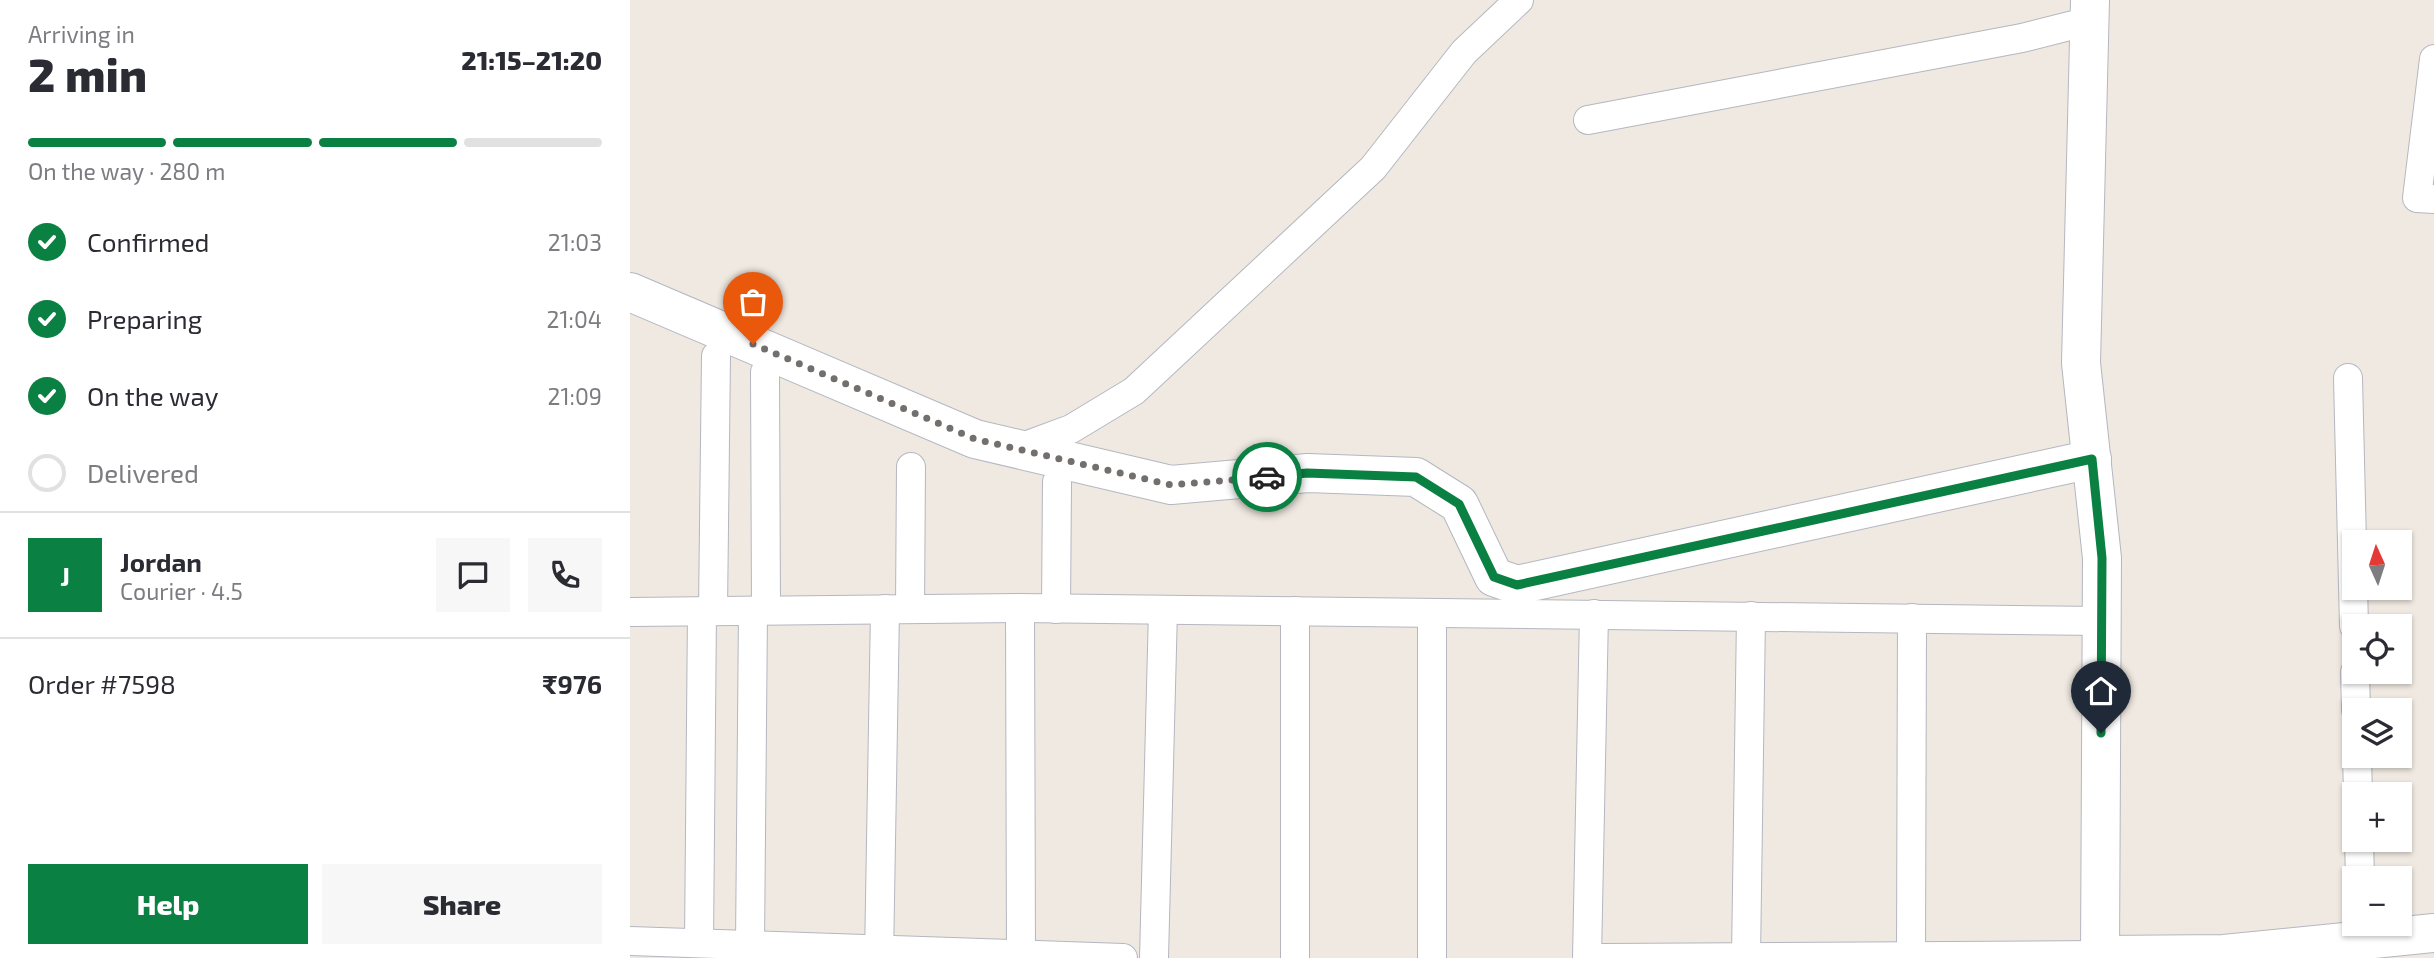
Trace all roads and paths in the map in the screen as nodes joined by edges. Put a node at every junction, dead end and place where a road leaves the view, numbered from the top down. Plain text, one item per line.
1 (1518, 0) edge
2 (2089, 10) edge
3 (2434, 59) edge
4 (1588, 120) dead end
5 (2434, 199) edge
6 (630, 292) edge
7 (716, 356) dead end
8 (765, 372) dead end
9 (2348, 378) dead end
10 (1017, 449) junction
11 (2092, 459) junction
12 (911, 467) dead end
13 (1057, 482) dead end
14 (1020, 608) junction
15 (898, 609) junction
16 (1056, 609) junction
17 (1163, 610) junction
18 (708, 611) junction
19 (759, 611) junction
20 (1295, 611) junction
21 (630, 612) edge
22 (1432, 612) junction
23 (1594, 614) junction
24 (2354, 614) edge
25 (1751, 616) junction
26 (1912, 618) junction
27 (2102, 621) junction
28 (2412, 933) edge
29 (2434, 933) edge
30 (2342, 935) edge
31 (630, 941) edge
32 (688, 948) edge
33 (741, 949) edge
34 (880, 953) edge
35 (1021, 956) edge
36 (1911, 957) edge
37 (2100, 957) edge
38 (1123, 958) edge
39 (1154, 958) edge
40 (1295, 958) edge
41 (1432, 958) edge
42 (1587, 958) edge
43 (1603, 958) edge
44 (1746, 958) edge

1 - 10 street
2 - 4 street
2 - 11 street
3 - 5 street
6 - 10 street
7 - 18 street
8 - 19 street
9 - 24 street
10 - 11 street
11 - 27 street
12 - 15 street
13 - 16 street
14 - 15 street
14 - 16 street
14 - 35 street
15 - 19 street
15 - 34 street
16 - 17 street
17 - 20 street
17 - 39 street
18 - 19 street
18 - 21 street
18 - 32 street
19 - 33 street
20 - 22 street
20 - 40 street
22 - 23 street
22 - 41 street
23 - 25 street
23 - 42 street
25 - 26 street
25 - 44 street
26 - 27 street
26 - 36 street
27 - 37 street
28 - 29 street
30 - 37 street
31 - 32 street
32 - 33 street
33 - 34 street
34 - 35 street
35 - 38 street
36 - 37 street
36 - 44 street
43 - 44 street

